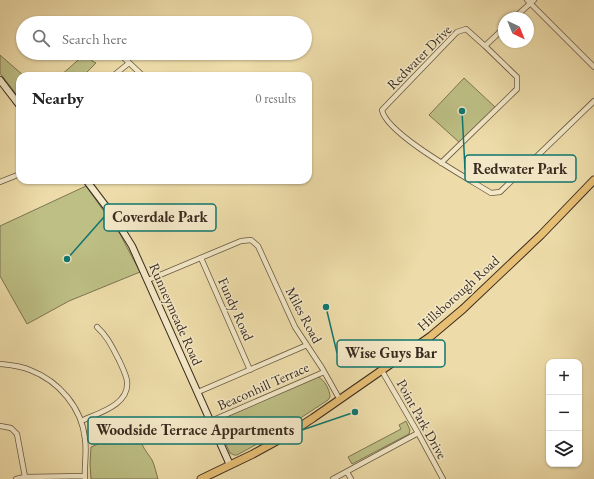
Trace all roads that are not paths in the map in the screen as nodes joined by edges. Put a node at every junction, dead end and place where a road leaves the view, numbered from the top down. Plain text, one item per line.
1 (534, 0) edge
2 (528, 2) edge
3 (519, 12) edge
4 (498, 34) edge
5 (486, 46) junction
6 (126, 60) edge
7 (129, 63) junction
8 (594, 67) edge
9 (118, 72) edge
10 (139, 72) edge
11 (0, 80) edge
12 (16, 101) edge
13 (594, 101) edge
14 (441, 163) junction
15 (16, 176) edge
16 (594, 180) edge
17 (0, 182) edge
18 (89, 184) edge
19 (201, 258) junction
20 (148, 280) junction
21 (97, 327) dead end
22 (307, 345) junction
23 (0, 364) edge
24 (250, 370) junction
25 (382, 371) junction
26 (324, 372) junction
27 (198, 392) junction
28 (340, 400) junction
29 (81, 421) junction
30 (211, 421) junction
31 (0, 426) edge
32 (418, 433) junction
33 (230, 465) junction
34 (347, 472) junction
35 (25, 477) junction
36 (85, 478) edge
37 (16, 479) edge
38 (201, 479) edge
39 (333, 479) edge
40 (350, 479) edge
41 (443, 479) edge

1 - 2 street
2 - 3 street
2 - 8 street
4 - 5 street
5 - 14 street, Redwater Drive
5 - 14 street, Redwater Drive
6 - 7 street
7 - 9 street
7 - 10 street
11 - 12 street
13 - 14 street, Redwater Drive
15 - 17 street
16 - 25 main road, Hillsborough Road
18 - 20 street, Runneymeade Road
19 - 20 street
19 - 22 street, Miles Road
19 - 24 street, Fundy Road
20 - 27 street, Runneymeade Road
21 - 29 street
22 - 24 street
22 - 26 street, Miles Road
23 - 29 street
24 - 27 street
25 - 28 main road, Hillsborough Road
25 - 32 street, Point Park Drive
26 - 28 street, Miles Road
26 - 30 street, Beaconhill Terrace
27 - 30 street, Runneymeade Road
28 - 33 main road, Hillsborough Road
29 - 36 street
30 - 33 street, Runneymeade Road
31 - 35 street
32 - 34 street
32 - 41 street, Point Park Drive
33 - 38 main road, Hillsborough Road
34 - 39 street
34 - 40 street
35 - 36 street
35 - 37 street

